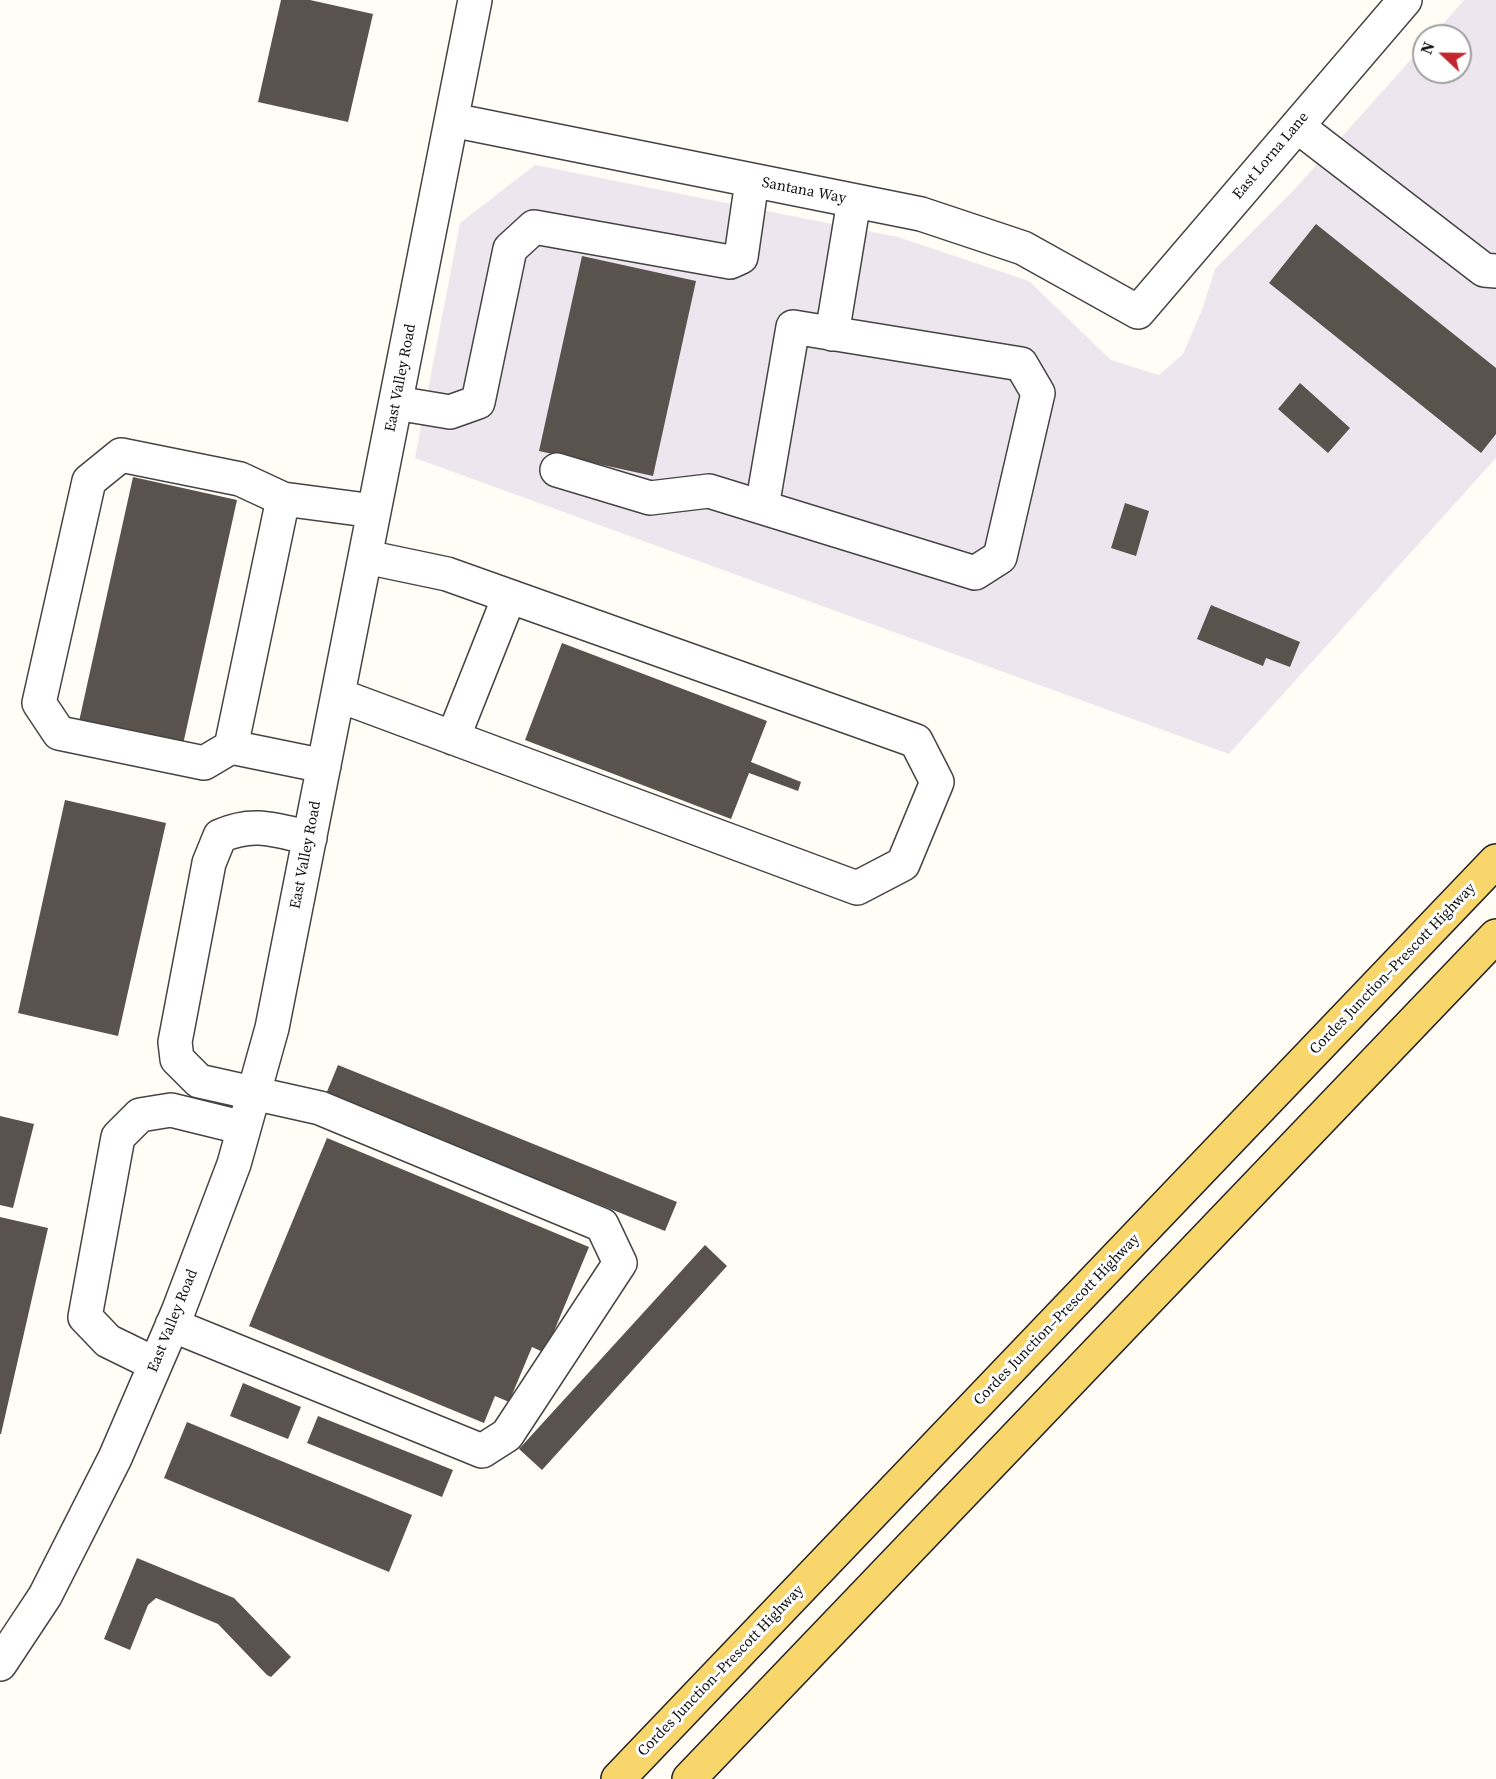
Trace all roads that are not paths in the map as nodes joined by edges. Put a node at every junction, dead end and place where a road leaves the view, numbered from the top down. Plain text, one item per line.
1 (475, 0) edge
2 (1405, 0) edge
3 (452, 120) junction
4 (1297, 126) junction
5 (752, 181) junction
6 (854, 201) junction
7 (1496, 271) edge
8 (1138, 312) joint
9 (832, 334) junction
10 (396, 403) junction
11 (557, 470) dead end
12 (283, 499) junction
13 (762, 507) junction
14 (374, 511) junction
15 (366, 557) junction
16 (509, 597) junction
17 (338, 695) junction
18 (453, 738) junction
19 (231, 747) junction
20 (324, 766) junction
21 (310, 838) junction
22 (1496, 861) edge
23 (1496, 936) edge
24 (253, 1095) junction
25 (244, 1128) junction
26 (172, 1325) junction
27 (155, 1364) junction
28 (0, 1665) edge
29 (618, 1779) edge
30 (688, 1779) edge

1 - 3 street, East Valley Road
2 - 4 street, East Lorna Lane
3 - 5 street, Santana Way
3 - 10 street, East Valley Road
4 - 7 street
4 - 8 street, East Lorna Lane
5 - 6 street, Santana Way
5 - 10 street
6 - 8 street, Santana Way
6 - 9 street
9 - 13 street
9 - 13 street
10 - 14 street, East Valley Road
11 - 13 street
12 - 14 street
12 - 19 street
12 - 19 street
14 - 15 street, East Valley Road
15 - 16 street
15 - 17 street, East Valley Road
16 - 18 street
16 - 18 street
17 - 18 street
17 - 20 street, East Valley Road
19 - 20 street
20 - 21 street, East Valley Road
21 - 24 street, East Valley Road
21 - 24 street
22 - 29 main road, Cordes Junction–Prescott Highway
23 - 30 main road
24 - 25 street, East Valley Road
24 - 26 street
25 - 26 street, East Valley Road
25 - 27 street
26 - 27 street, East Valley Road
27 - 28 street, East Valley Road

